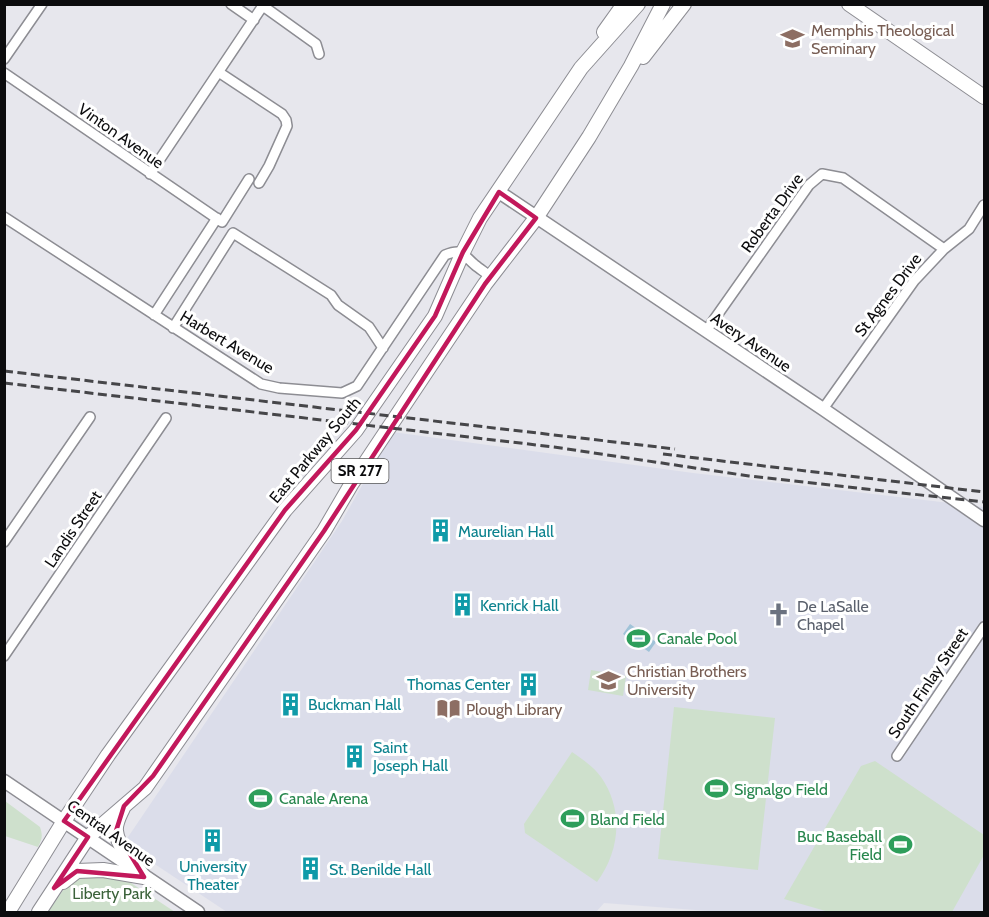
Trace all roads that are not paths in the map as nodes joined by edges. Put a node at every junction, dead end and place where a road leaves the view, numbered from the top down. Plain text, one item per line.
1 (42, 4) edge
2 (231, 4) edge
3 (638, 4) edge
4 (663, 4) edge
5 (684, 4) edge
6 (849, 4) edge
7 (264, 5) edge
8 (620, 8) edge
9 (254, 20) junction
10 (319, 54) dead end
11 (4, 59) edge
12 (581, 68) junction
13 (4, 73) edge
14 (220, 73) junction
15 (616, 92) junction
16 (984, 97) edge
17 (150, 174) junction
18 (249, 179) dead end
19 (259, 183) dead end
20 (499, 192) junction
21 (984, 205) edge
22 (4, 217) edge
23 (536, 218) junction
24 (220, 220) junction
25 (944, 249) junction
26 (463, 252) junction
27 (491, 277) junction
28 (154, 315) junction
29 (173, 328) junction
30 (706, 331) junction
31 (383, 348) junction
32 (823, 410) junction
33 (90, 417) dead end
34 (166, 418) dead end
35 (984, 520) edge
36 (4, 542) edge
37 (984, 627) edge
38 (4, 656) edge
39 (897, 756) dead end
40 (4, 781) edge
41 (124, 806) junction
42 (64, 821) junction
43 (88, 837) junction
44 (144, 877) junction
45 (54, 888) junction
46 (8, 912) edge
47 (39, 912) edge
48 (198, 912) edge

1 - 11 street
2 - 9 street
3 - 12 main road, East Parkway South / SR 277
4 - 15 main road
5 - 15 main road
6 - 16 main road
7 - 9 street
7 - 10 street
8 - 12 main road
9 - 14 street
12 - 20 main road, East Parkway South / SR 277
13 - 17 street, Vinton Avenue
14 - 17 street
14 - 19 street
15 - 23 main road, SR 277
17 - 24 street, Vinton Avenue
18 - 24 street
20 - 23 street, Avery Avenue
20 - 26 main road, East Parkway South / SR 277
21 - 25 street, St Agnes Drive
22 - 28 street, Harbert Avenue
23 - 27 main road, SR 277
23 - 30 street, Avery Avenue
24 - 28 street
25 - 30 street, Roberta Drive
25 - 32 street, St Agnes Drive
26 - 27 street
26 - 31 street, Harbert Avenue
26 - 42 main road, East Parkway South / SR 277
27 - 41 main road, SR 277
28 - 29 street, Harbert Avenue
29 - 31 street, Harbert Avenue
29 - 31 street
30 - 32 street, Avery Avenue
32 - 35 street, Avery Avenue
33 - 36 street
34 - 38 street, Landis Street
37 - 39 street, South Finlay Street
40 - 42 street, Central Avenue
41 - 43 main road, SR 277
41 - 44 main road
42 - 43 street, Central Avenue
42 - 46 main road, East Parkway South / SR 277
43 - 44 street, Central Avenue
43 - 45 main road, SR 277
44 - 45 main road
44 - 48 street, Central Avenue
45 - 47 main road, SR 277

